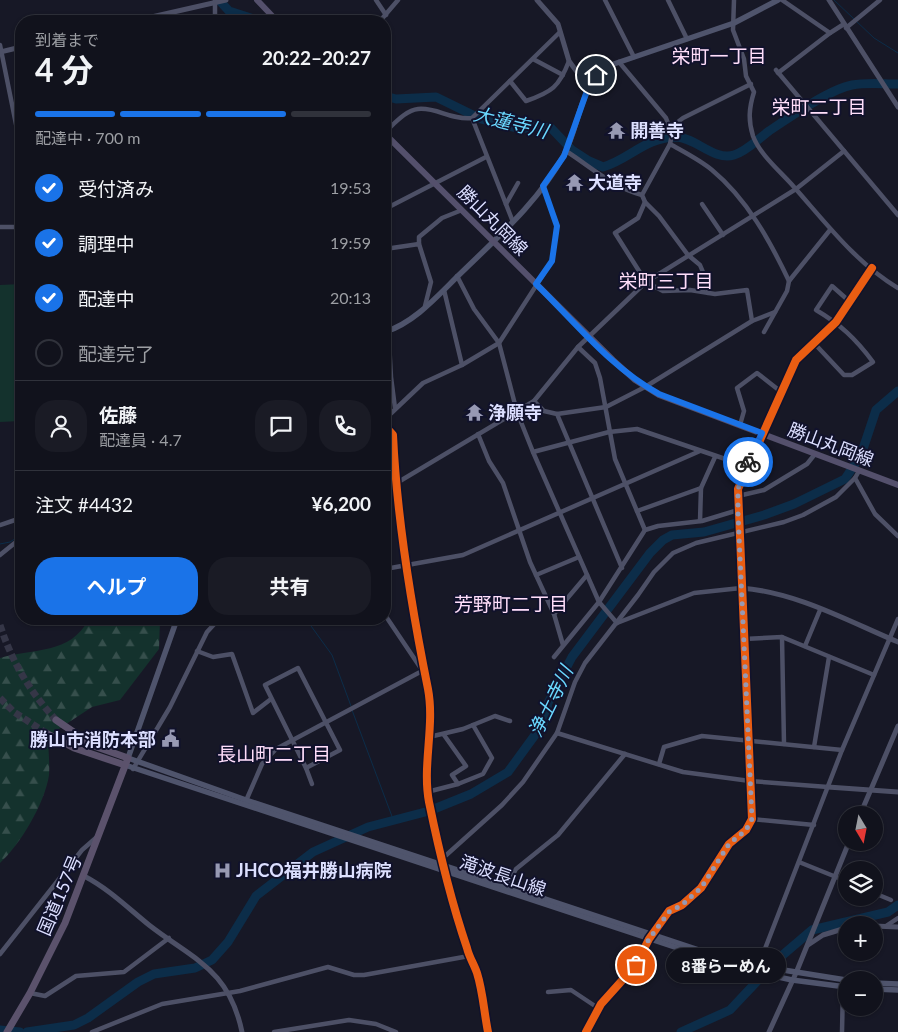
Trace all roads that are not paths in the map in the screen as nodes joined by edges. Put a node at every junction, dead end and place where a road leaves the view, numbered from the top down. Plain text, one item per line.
1 (226, 0) edge
2 (257, 0) edge
3 (376, 0) edge
4 (398, 0) edge
5 (537, 0) edge
6 (605, 0) edge
7 (668, 0) edge
8 (734, 0) edge
9 (778, 0) edge
10 (782, 0) edge
11 (829, 0) edge
12 (880, 0) edge
13 (216, 1) edge
14 (161, 15) edge
15 (215, 15) edge
16 (270, 15) edge
17 (386, 15) joint
18 (734, 23) junction
19 (845, 26) junction
20 (560, 32) junction
21 (830, 33) junction
22 (687, 39) junction
23 (0, 45) edge
24 (15, 48) edge
25 (1, 52) edge
26 (634, 57) junction
27 (533, 59) junction
28 (569, 60) junction
29 (619, 62) junction
30 (564, 75) junction
31 (510, 81) junction
32 (751, 84) junction
33 (588, 88) junction
34 (898, 107) edge
35 (472, 118) junction
36 (15, 120) edge
37 (391, 128) edge
38 (670, 128) junction
39 (391, 139) edge
40 (670, 144) junction
41 (566, 151) junction
42 (844, 151) junction
43 (486, 157) junction
44 (435, 182) junction
45 (518, 183) dead end
46 (543, 186) junction
47 (796, 189) junction
48 (642, 195) junction
49 (645, 202) junction
50 (506, 204) junction
51 (702, 204) dead end
52 (391, 207) edge
53 (462, 210) junction
54 (898, 215) edge
55 (753, 216) junction
56 (513, 222) junction
57 (15, 227) edge
58 (0, 228) edge
59 (830, 230) junction
60 (724, 235) junction
61 (494, 241) junction
62 (418, 244) junction
63 (391, 249) edge
64 (688, 256) junction
65 (872, 268) junction
66 (457, 276) junction
67 (789, 281) junction
68 (646, 282) junction
69 (536, 284) junction
70 (898, 288) edge
71 (444, 290) junction
72 (708, 293) junction
73 (849, 300) junction
74 (425, 306) junction
75 (776, 312) junction
76 (752, 320) junction
77 (836, 322) junction
78 (391, 330) edge
79 (764, 332) dead end
80 (588, 336) junction
81 (813, 342) junction
82 (499, 343) junction
83 (578, 347) junction
84 (462, 365) junction
85 (391, 377) edge
86 (645, 386) junction
87 (780, 392) junction
88 (534, 401) junction
89 (606, 407) junction
90 (395, 408) junction
91 (391, 412) edge
92 (517, 412) junction
93 (557, 414) junction
94 (740, 425) junction
95 (609, 432) junction
96 (391, 433) edge
97 (762, 433) junction
98 (478, 434) junction
99 (567, 443) junction
100 (700, 451) junction
101 (533, 452) junction
102 (815, 454) junction
103 (715, 457) junction
104 (746, 466) junction
105 (859, 471) junction
106 (855, 478) junction
107 (395, 484) junction
108 (626, 484) junction
109 (898, 485) edge
110 (701, 488) junction
111 (738, 496) junction
112 (592, 498) junction
113 (559, 511) junction
114 (738, 511) junction
115 (637, 512) junction
116 (15, 520) edge
117 (700, 522) junction
118 (0, 525) edge
119 (645, 530) junction
120 (518, 531) junction
121 (739, 533) junction
122 (898, 536) edge
123 (15, 543) edge
124 (0, 555) edge
125 (579, 557) junction
126 (405, 566) junction
127 (391, 568) edge
128 (622, 568) junction
129 (587, 575) junction
130 (536, 576) junction
131 (741, 588) junction
132 (600, 603) junction
133 (820, 610) junction
134 (554, 614) junction
135 (898, 619) edge
136 (616, 623) junction
137 (391, 624) edge
138 (174, 625) edge
139 (213, 625) edge
140 (782, 637) junction
141 (744, 639) junction
142 (889, 639) junction
143 (898, 642) edge
144 (563, 645) junction
145 (805, 646) junction
146 (197, 651) junction
147 (829, 656) junction
148 (554, 657) dead end
149 (422, 670) junction
150 (874, 675) junction
151 (271, 699) junction
152 (56, 720) tunnel mouth
153 (510, 721) dead end
154 (327, 722) junction
155 (473, 725) junction
156 (898, 726) edge
157 (557, 733) junction
158 (46, 734) tunnel mouth
159 (444, 734) junction
160 (429, 737) junction
161 (749, 740) junction
162 (292, 742) junction
163 (784, 744) junction
164 (814, 747) junction
165 (842, 750) junction
166 (626, 754) junction
167 (127, 761) junction
168 (137, 762) junction
169 (660, 764) junction
170 (306, 768) junction
171 (133, 769) junction
172 (750, 781) junction
173 (312, 784) dead end
174 (458, 784) junction
175 (828, 787) junction
176 (871, 790) junction
177 (427, 792) junction
178 (898, 792) edge
179 (245, 803) junction
180 (864, 806) edge
181 (752, 819) junction
182 (814, 825) junction
183 (325, 829) junction
184 (99, 835) junction
185 (845, 851) edge
186 (443, 858) junction
187 (799, 862) junction
188 (445, 869) junction
189 (84, 876) junction
190 (834, 876) junction
191 (838, 878) edge
192 (506, 887) junction
193 (883, 896) edge
194 (892, 900) dead end
195 (898, 918) edge
196 (886, 926) joint
197 (898, 927) edge
198 (838, 930) edge
199 (650, 937) junction
200 (169, 938) junction
201 (806, 947) junction
202 (0, 954) edge
203 (469, 956) junction
204 (758, 968) junction
205 (796, 973) junction
206 (838, 979) edge
207 (792, 980) junction
208 (883, 983) edge
209 (898, 984) edge
210 (838, 986) edge
211 (883, 989) edge
212 (898, 990) edge
213 (229, 992) junction
214 (548, 992) dead end
215 (30, 993) junction
216 (598, 1008) junction
217 (843, 1016) edge
218 (7, 1032) edge
219 (92, 1032) edge
220 (242, 1032) edge
221 (274, 1032) edge
222 (396, 1032) edge
223 (488, 1032) edge
224 (586, 1032) edge
225 (769, 1032) edge
226 (842, 1032) edge

1 - 13 street
2 - 16 main road
3 - 17 street
4 - 17 street
5 - 20 street
6 - 26 street
7 - 22 street
8 - 18 street
9 - 18 main road
10 - 21 street
11 - 19 street
12 - 19 street
13 - 14 street
13 - 15 street
18 - 22 main road
18 - 32 street
19 - 21 street
19 - 34 street
20 - 27 street
20 - 28 street
21 - 42 street
22 - 26 main road
23 - 25 street
24 - 25 street
25 - 36 street
26 - 29 main road
27 - 30 street
27 - 31 street
28 - 30 street
28 - 33 street
29 - 33 main road
29 - 38 street
30 - 31 street
31 - 35 street
32 - 38 street
32 - 47 street
33 - 41 main road
35 - 37 street
35 - 43 street
38 - 40 street
39 - 44 main road, 勝山丸岡線
40 - 48 street
40 - 55 street
41 - 46 main road
41 - 48 street
42 - 47 street
42 - 54 street
43 - 44 street
43 - 50 street
44 - 52 street
44 - 53 main road, 勝山丸岡線
45 - 50 street
46 - 56 main road
46 - 69 street
47 - 55 street
47 - 59 street
48 - 49 street
49 - 64 street
49 - 68 street
50 - 56 street
51 - 60 street
53 - 61 main road, 勝山丸岡線
53 - 62 street
55 - 60 street
55 - 67 street
56 - 61 main road
57 - 58 street
59 - 65 street
59 - 67 street
60 - 64 street
61 - 66 main road
61 - 69 main road, 勝山丸岡線
62 - 63 street
62 - 74 street
64 - 68 street
64 - 72 street
65 - 70 street
65 - 73 street
66 - 71 main road
66 - 82 street
67 - 75 street
68 - 72 street
68 - 80 street
69 - 80 main road, 勝山丸岡線
69 - 82 street
71 - 74 main road
71 - 84 street
72 - 76 street
73 - 77 street
73 - 77 street
74 - 78 main road
75 - 76 street
75 - 79 street
76 - 86 street
77 - 81 street
77 - 81 street
80 - 83 street
80 - 86 main road, 勝山丸岡線
81 - 87 street
82 - 84 street
82 - 92 street
83 - 88 street
83 - 89 street
84 - 90 street
85 - 90 street
86 - 89 street
86 - 94 main road, 勝山丸岡線
87 - 94 street
87 - 97 street
88 - 92 street
88 - 93 street
89 - 93 street
89 - 95 street
90 - 91 street
92 - 98 street
92 - 101 street
93 - 99 street
94 - 97 main road, 勝山丸岡線
95 - 99 street
95 - 100 street
95 - 108 street
96 - 107 street
97 - 102 main road, 勝山丸岡線
97 - 104 street
98 - 107 street
98 - 120 street
99 - 101 street
99 - 112 street
100 - 103 street
100 - 108 street
101 - 113 street
102 - 105 main road, 勝山丸岡線
102 - 111 street
103 - 104 street
103 - 110 street
104 - 111 street
105 - 106 street
105 - 109 main road, 勝山丸岡線
106 - 121 street
106 - 122 street
107 - 126 street
108 - 112 street
108 - 115 street
110 - 115 street
110 - 117 street
111 - 114 street
112 - 113 street
112 - 128 street
113 - 120 street
113 - 125 street
114 - 117 street
114 - 121 street
115 - 119 street
116 - 118 street
117 - 119 street
119 - 128 street
120 - 126 street
120 - 130 street
121 - 131 street
121 - 136 street
123 - 124 street
125 - 129 street
125 - 130 street
126 - 127 street
126 - 149 street
128 - 132 street
129 - 132 street
129 - 134 street
130 - 134 street
131 - 133 street
131 - 136 street
131 - 141 street
132 - 136 street
132 - 144 street
133 - 142 street
133 - 145 street
134 - 144 street
135 - 142 street
136 - 157 street
137 - 149 street
138 - 167 main road
139 - 146 street
140 - 141 street
140 - 145 street
140 - 163 street
141 - 161 street
142 - 143 street
142 - 150 street
144 - 148 street
145 - 147 street
146 - 151 street
146 - 168 street
147 - 150 street
147 - 164 street
149 - 154 street
149 - 160 street
150 - 165 street
151 - 154 street
151 - 162 street
152 - 167 highway
153 - 155 street
154 - 162 street
154 - 170 street
155 - 159 street
155 - 174 street
156 - 176 street
157 - 166 street
157 - 186 street
158 - 167 highway
159 - 160 street
159 - 174 street
160 - 177 street
161 - 163 street
161 - 169 street
161 - 172 street
162 - 170 street
162 - 179 street
163 - 164 street
164 - 165 street
165 - 175 street
166 - 169 street
166 - 192 street
167 - 168 main road, 滝波長山線
167 - 171 main road, 滝波長山線
167 - 184 highway, 国道157号
168 - 171 street
168 - 179 main road, 滝波長山線
169 - 172 street
170 - 173 street
171 - 179 main road, 滝波長山線
172 - 175 street
172 - 181 street
174 - 177 street
175 - 176 street
175 - 182 street
176 - 178 street
176 - 180 street
177 - 186 street
179 - 183 main road, 滝波長山線
181 - 182 street
181 - 199 street
182 - 187 street
183 - 188 main road, 滝波長山線
183 - 188 main road, 滝波長山線
184 - 189 highway, 国道157号
184 - 202 street
185 - 190 street
186 - 188 street
187 - 190 street
187 - 204 street
188 - 192 main road, 滝波長山線
188 - 199 main road, 滝波長山線
188 - 203 street
189 - 200 street
189 - 215 highway, 国道157号
190 - 191 street
190 - 201 street
192 - 199 main road, 滝波長山線
193 - 194 street
195 - 196 street
196 - 197 street
198 - 201 street
199 - 204 main road, 滝波長山線
199 - 216 street
200 - 213 street
200 - 215 street
201 - 205 street
203 - 213 street
203 - 223 street
204 - 205 main road, 滝波長山線
204 - 207 main road, 滝波長山線
205 - 206 main road, 滝波長山線
205 - 207 street
207 - 210 main road, 滝波長山線
207 - 225 street
208 - 209 main road
211 - 212 main road
213 - 219 street
213 - 220 street
214 - 216 street
215 - 218 highway, 国道157号
216 - 224 street
217 - 226 street
221 - 222 street

